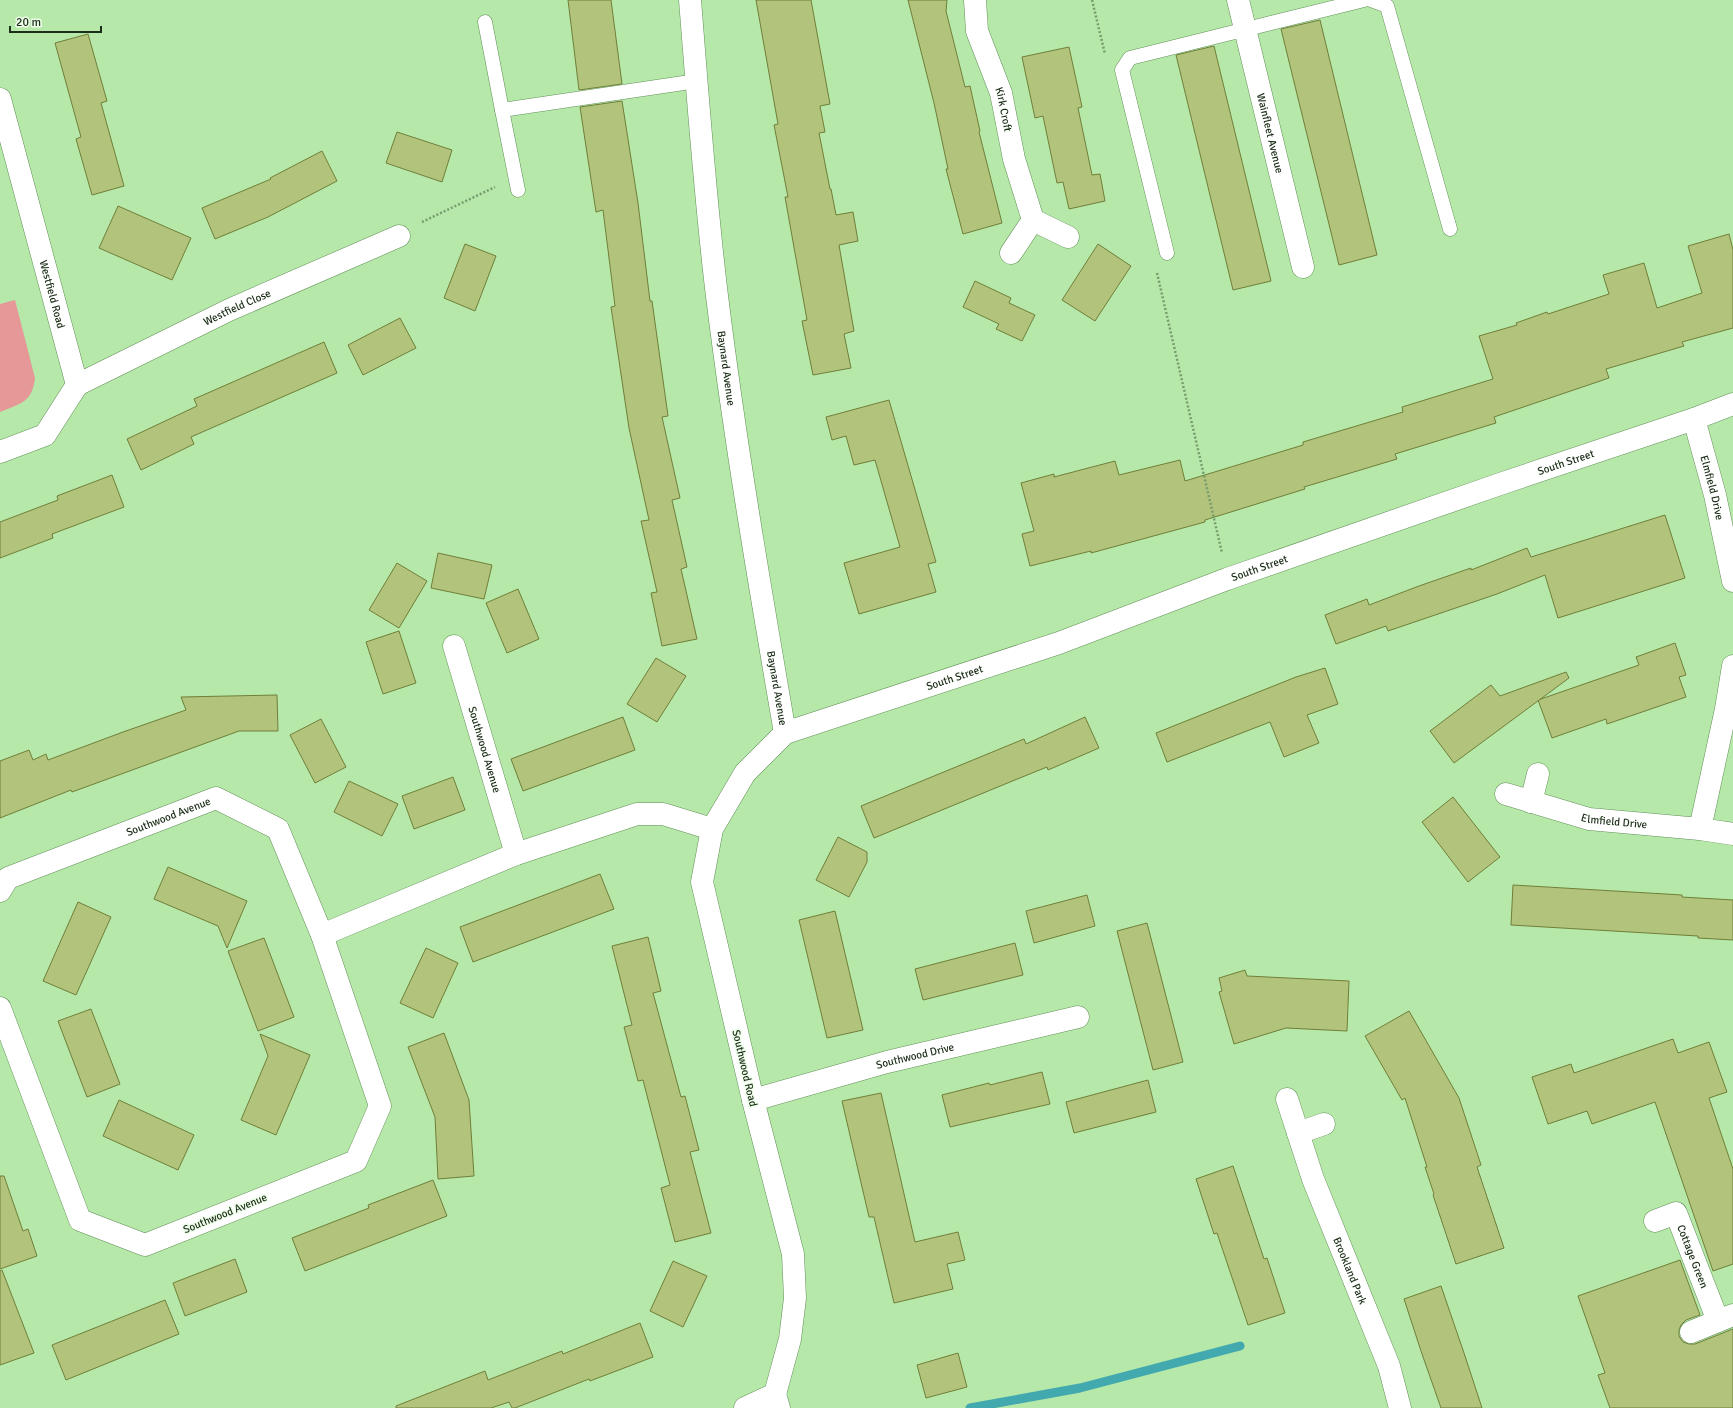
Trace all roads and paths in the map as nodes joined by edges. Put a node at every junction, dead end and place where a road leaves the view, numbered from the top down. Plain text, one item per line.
1 (690, 0) edge
2 (975, 0) edge
3 (1092, 0) edge
4 (1238, 0) edge
5 (1364, 0) edge
6 (1371, 0) edge
7 (485, 22) dead end
8 (1245, 29) junction
9 (1106, 60) dead end
10 (697, 81) junction
11 (0, 99) edge
12 (502, 110) junction
13 (517, 184) joint
14 (1033, 220) junction
15 (1450, 229) dead end
16 (400, 236) joint
17 (1068, 237) dead end
18 (1011, 253) dead end
19 (1167, 253) dead end
20 (1303, 267) dead end
21 (1156, 271) dead end
22 (77, 385) junction
23 (1733, 404) edge
24 (1694, 419) junction
25 (0, 452) edge
26 (1227, 579) junction
27 (1733, 581) edge
28 (454, 646) dead end
29 (1733, 666) edge
30 (785, 733) junction
31 (1538, 774) dead end
32 (1506, 794) dead end
33 (1531, 802) junction
34 (712, 829) junction
35 (1700, 830) junction
36 (1733, 834) edge
37 (516, 854) junction
38 (0, 891) edge
39 (322, 935) junction
40 (0, 1008) edge
41 (1078, 1017) dead end
42 (1287, 1099) dead end
43 (753, 1100) junction
44 (1324, 1124) dead end
45 (1298, 1133) junction
46 (1655, 1221) dead end
47 (1726, 1318) edge
48 (1691, 1332) dead end
49 (777, 1401) edge
50 (745, 1408) edge
51 (1400, 1408) edge

1 - 10 street, Baynard Avenue
2 - 14 street, Kirk Croft
3 - 9 path
4 - 8 street, Wainfleet Avenue
5 - 8 lane
6 - 15 lane
7 - 12 lane
8 - 19 lane
8 - 20 street, Wainfleet Avenue
10 - 12 lane
10 - 30 street, Baynard Avenue
11 - 22 street, Westfield Road
12 - 13 lane
13 - 16 path
14 - 17 street
14 - 18 street
16 - 22 street, Westfield Close
21 - 26 path
22 - 25 street
23 - 24 street, South Street
24 - 26 street, South Street
24 - 27 street, Elmfield Drive
26 - 30 street, South Street
28 - 37 street, Southwood Avenue
29 - 35 street
30 - 34 street, Southwood Road
31 - 33 street
32 - 33 street, Elmfield Drive
33 - 35 street, Elmfield Drive
34 - 37 street
34 - 43 street, Southwood Road
35 - 36 street, Elmfield Drive
37 - 39 street
38 - 39 street, Southwood Avenue
39 - 40 street, Southwood Avenue
41 - 43 street, Southwood Drive
42 - 45 street, Brookland Park
43 - 49 street, Southwood Road
44 - 45 street
45 - 51 street, Brookland Park
46 - 47 street, Cottage Green
47 - 48 street, Cottage Green
49 - 50 street, Southwood Road

